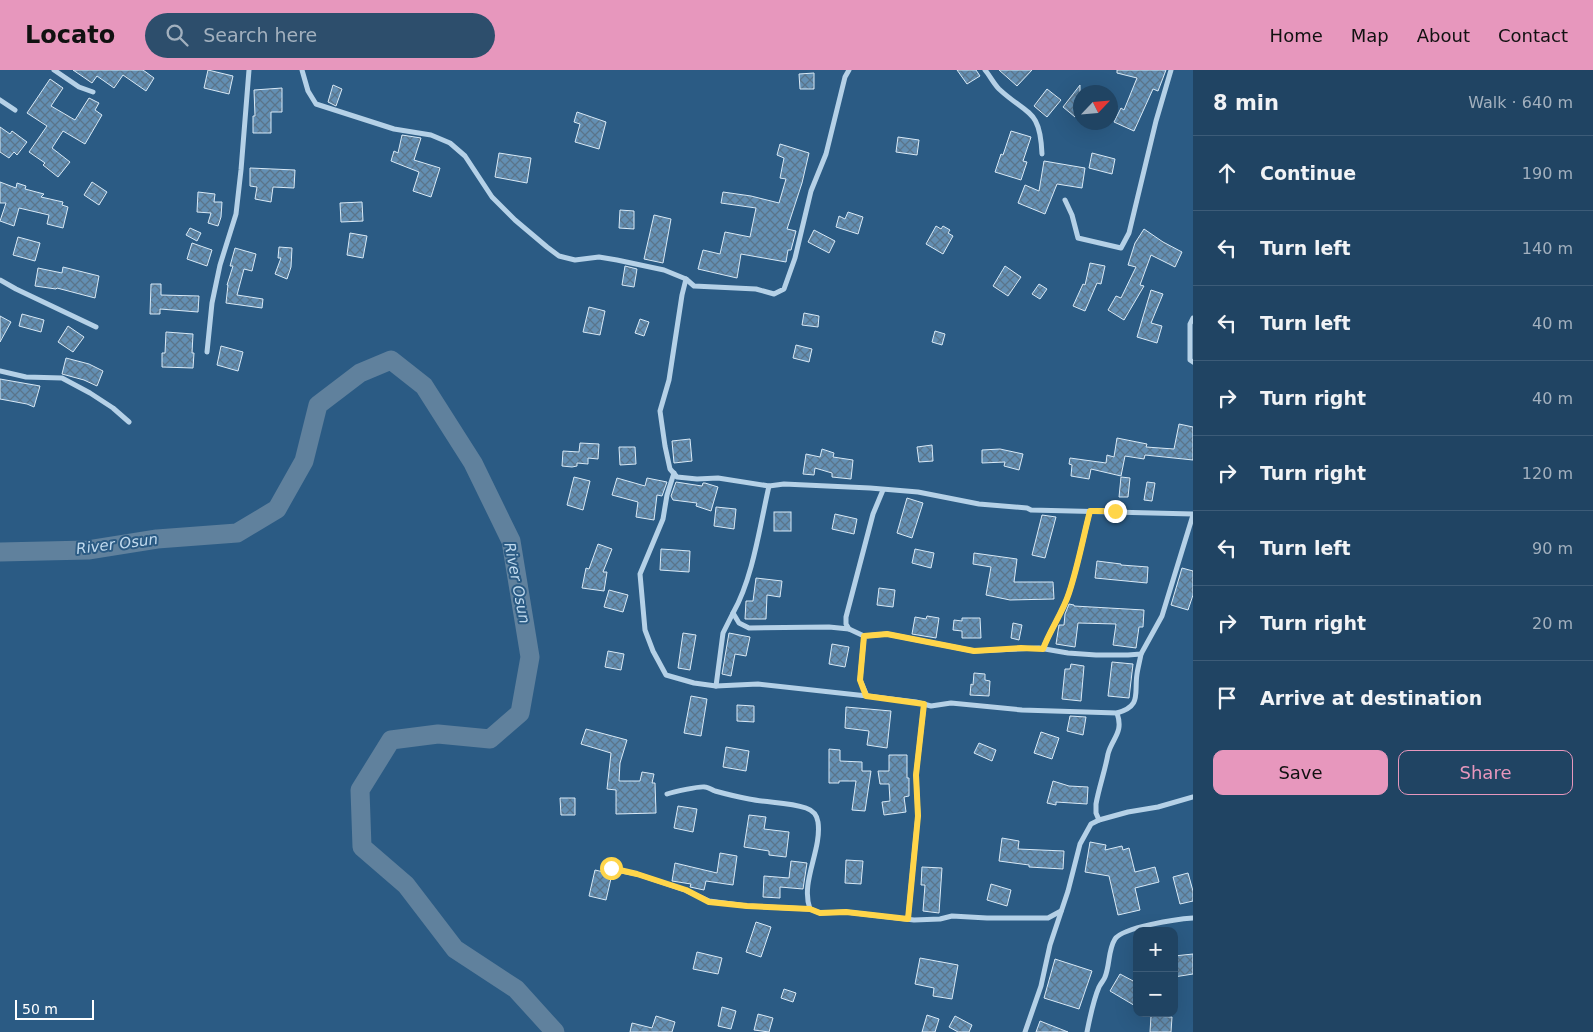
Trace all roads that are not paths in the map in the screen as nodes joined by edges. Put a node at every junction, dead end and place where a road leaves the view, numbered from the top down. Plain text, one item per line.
1 (54, 70) edge
2 (249, 70) edge
3 (302, 70) edge
4 (849, 70) edge
5 (985, 70) edge
6 (1171, 70) edge
7 (92, 92) dead end
8 (0, 100) edge
9 (15, 110) dead end
10 (1042, 154) dead end
11 (1065, 200) dead end
12 (686, 279) junction
13 (0, 280) edge
14 (1193, 318) edge
15 (96, 327) dead end
16 (207, 352) dead end
17 (1193, 362) edge
18 (0, 371) edge
19 (129, 422) dead end
20 (674, 473) junction
21 (769, 486) junction
22 (883, 490) junction
23 (1090, 511) junction
24 (1193, 514) edge
25 (733, 612) junction
26 (849, 629) junction
27 (864, 636) junction
28 (1043, 649) junction
29 (1142, 654) junction
30 (716, 686) junction
31 (866, 696) junction
32 (924, 704) junction
33 (1118, 713) junction
34 (667, 794) dead end
35 (1193, 797) edge
36 (1099, 820) junction
37 (611, 868) dead end
38 (810, 909) junction
39 (1061, 911) junction
40 (1193, 918) edge
41 (908, 919) junction
42 (1025, 1032) edge
43 (1087, 1032) edge

1 - 7 street
2 - 16 street
3 - 12 street
4 - 12 street
5 - 10 street
6 - 11 street
8 - 9 street
12 - 20 street
13 - 15 street
14 - 17 street
18 - 19 street
20 - 21 street
20 - 30 street
21 - 22 street
21 - 25 street
22 - 23 street
22 - 26 street
23 - 24 street
23 - 28 street
24 - 29 street
25 - 26 street
25 - 30 street
26 - 27 street
27 - 28 street
27 - 31 street
28 - 29 street
29 - 33 street
30 - 31 street
31 - 32 street
32 - 33 street
32 - 41 street
33 - 36 street
34 - 38 street
35 - 36 street
36 - 39 street
37 - 38 street
38 - 41 street
39 - 41 street
39 - 42 street
40 - 43 street

